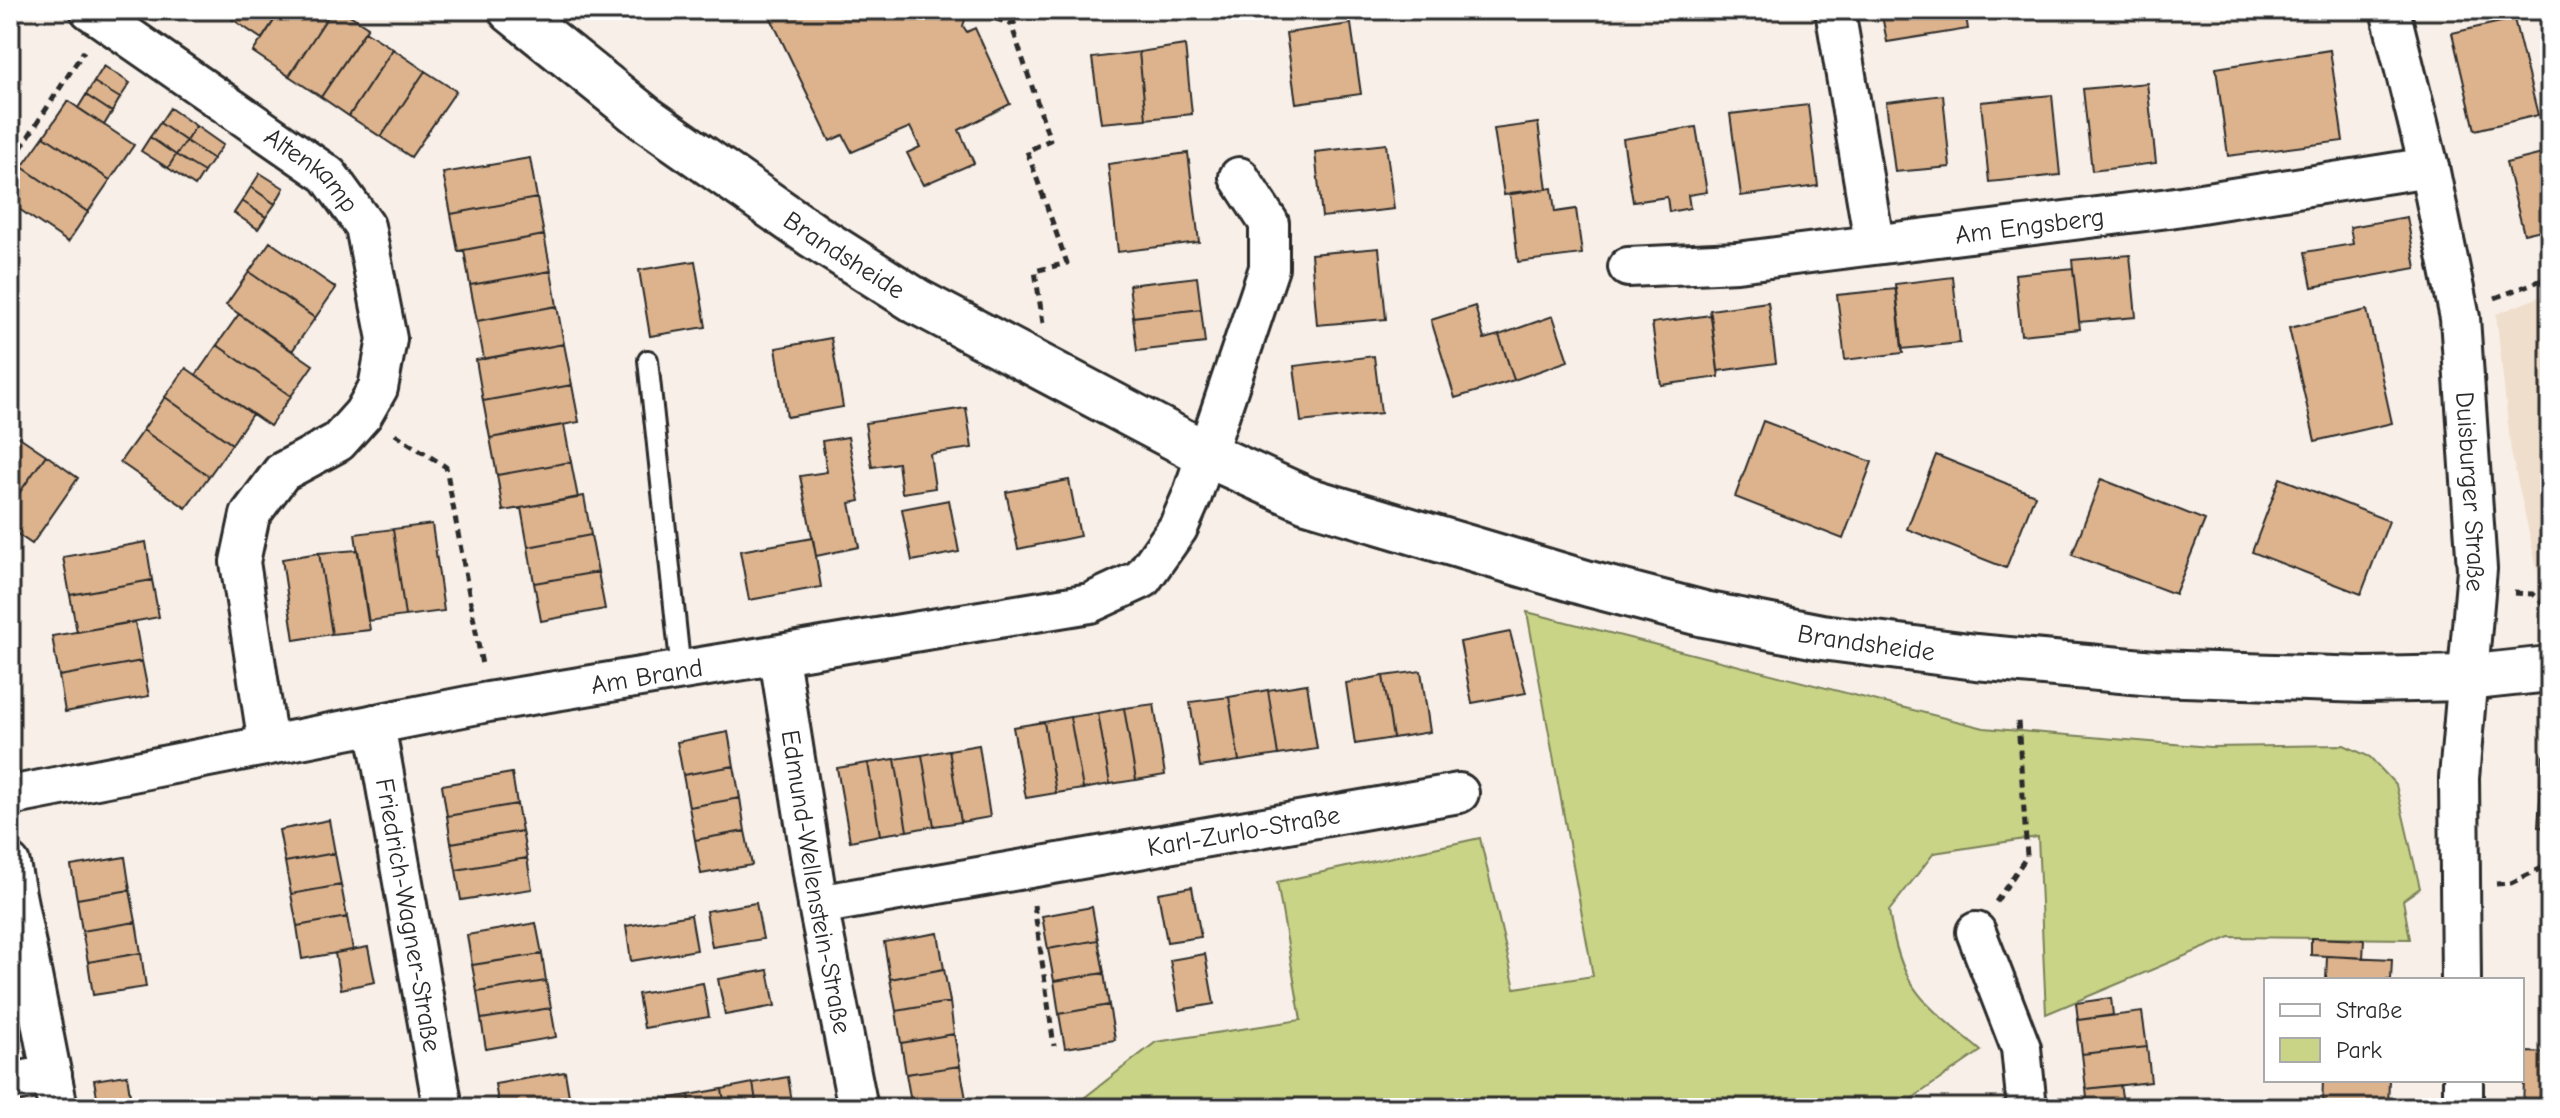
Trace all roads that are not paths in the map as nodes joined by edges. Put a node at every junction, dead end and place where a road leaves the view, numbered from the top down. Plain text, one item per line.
1 (511, 10) edge
2 (1835, 10) edge
3 (2390, 10) edge
4 (97, 15) edge
5 (2429, 167) junction
6 (1239, 177) dead end
7 (1874, 242) junction
8 (1628, 267) dead end
9 (648, 360) dead end
10 (1208, 455) junction
11 (779, 657) junction
12 (2550, 669) edge
13 (681, 672) junction
14 (2465, 678) junction
15 (375, 724) junction
16 (268, 744) junction
17 (1459, 793) dead end
18 (10, 796) edge
19 (10, 864) edge
20 (818, 905) junction
21 (1976, 932) road end
22 (2461, 978) edge
23 (2463, 1082) edge
24 (10, 1083) edge
25 (55, 1092) edge
26 (443, 1108) edge
27 (858, 1108) edge
28 (2027, 1108) edge
29 (2463, 1108) edge

1 - 10 main road, Brandsheide
2 - 7 street
3 - 5 street, Duisburger Straße
4 - 16 street, Altenkamp
5 - 7 street, Am Engsberg
5 - 14 street, Duisburger Straße
6 - 10 street
7 - 8 street, Am Engsberg
9 - 13 lane
10 - 11 street, Am Brand
10 - 14 main road, Brandsheide
11 - 13 street, Am Brand
11 - 20 street, Edmund-Wellenstein-Straße
12 - 14 main road, Brandsheide
13 - 15 street, Am Brand
14 - 22 street, Duisburger Straße
15 - 16 street, Am Brand
15 - 26 street, Friedrich-Wagner-Straße
16 - 18 street, Am Brand
17 - 20 street, Karl-Zurlo-Straße
19 - 25 street
20 - 27 street, Edmund-Wellenstein-Straße
21 - 28 street
23 - 29 street
24 - 25 street

